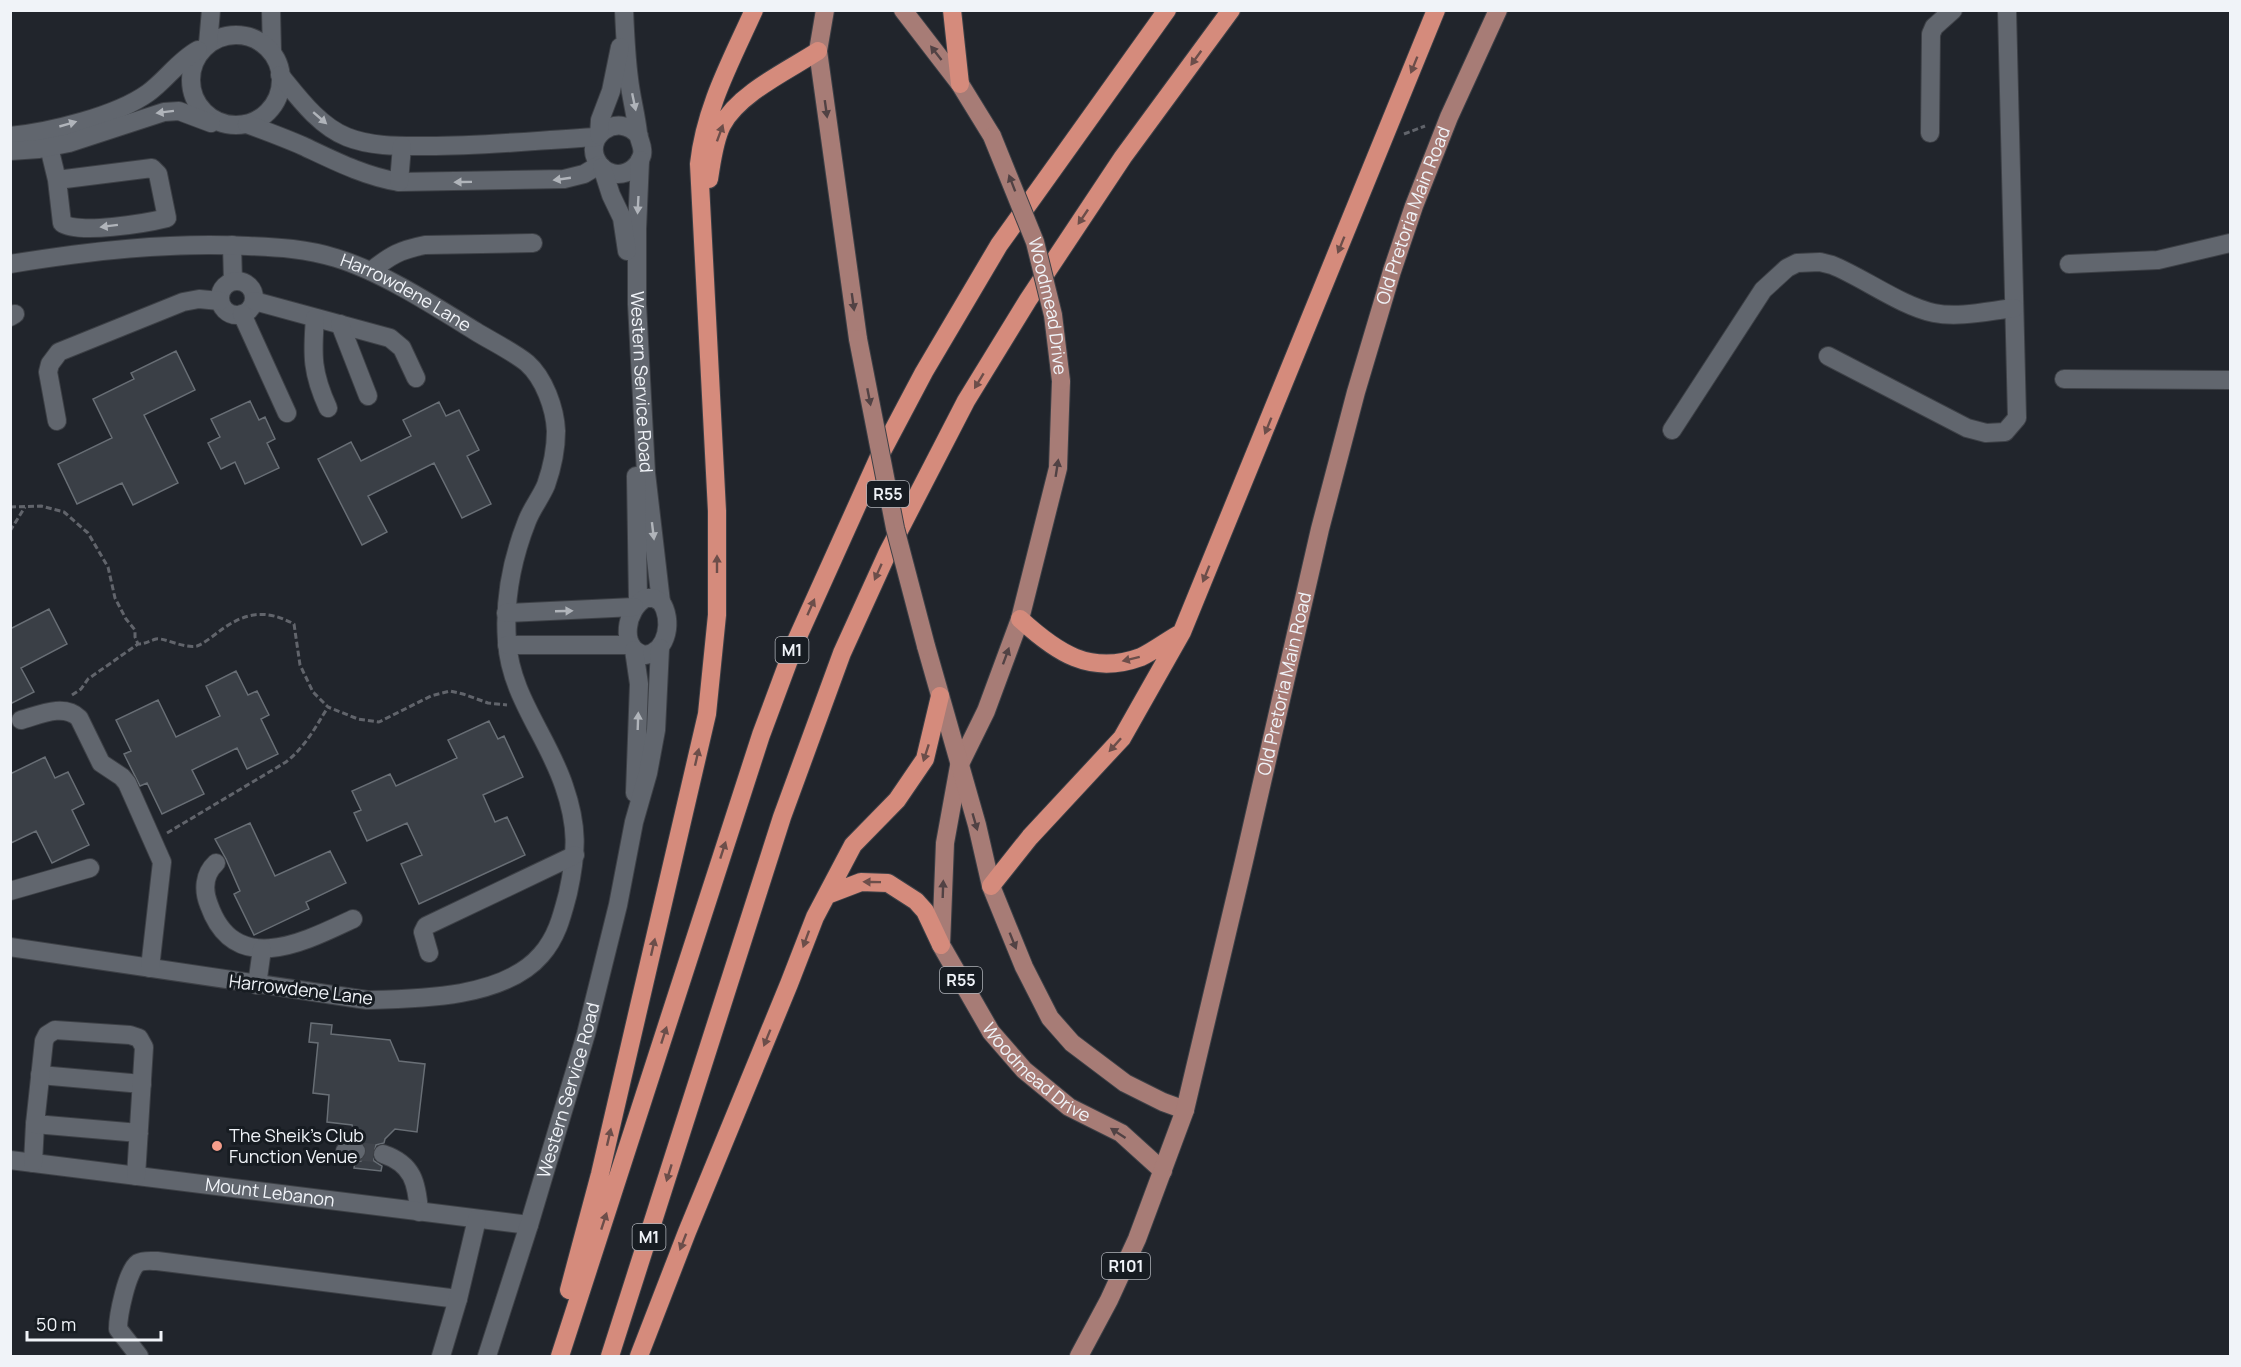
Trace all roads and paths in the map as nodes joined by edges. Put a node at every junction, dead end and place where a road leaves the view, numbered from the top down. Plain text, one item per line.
1 (211, 10) edge
2 (271, 10) edge
3 (754, 10) edge
4 (825, 10) edge
5 (903, 10) edge
6 (952, 10) edge
7 (1167, 10) edge
8 (1231, 10) edge
9 (1436, 10) edge
10 (1498, 10) edge
11 (1953, 10) edge
12 (2007, 10) edge
13 (624, 18) edge
14 (206, 46) junction
15 (818, 51) junction
16 (272, 52) junction
17 (280, 75) junction
18 (960, 84) junction
19 (1449, 117) junction
20 (221, 122) junction
21 (247, 124) junction
22 (1930, 133) dead end
23 (10, 136) edge
24 (598, 136) junction
25 (639, 136) junction
26 (1382, 142) junction
27 (402, 146) junction
28 (49, 147) junction
29 (10, 151) edge
30 (640, 160) junction
31 (600, 166) junction
32 (57, 180) junction
33 (399, 182) junction
34 (702, 231) junction
35 (533, 243) dead end
36 (2230, 243) edge
37 (232, 245) junction
38 (10, 264) edge
39 (2069, 264) dead end
40 (371, 271) junction
41 (233, 281) junction
42 (220, 301) junction
43 (248, 307) junction
44 (2013, 308) junction
45 (315, 318) junction
46 (340, 324) junction
47 (1828, 356) dead end
48 (416, 378) dead end
49 (2064, 379) dead end
50 (2230, 380) edge
51 (368, 396) dead end
52 (328, 408) dead end
53 (287, 413) dead end
54 (57, 421) dead end
55 (1672, 430) dead end
56 (10, 507) edge
57 (25, 507) junction
58 (10, 531) edge
59 (661, 602) junction
60 (636, 604) junction
61 (506, 613) junction
62 (1020, 619) junction
63 (1182, 632) junction
64 (138, 644) junction
65 (507, 645) junction
66 (633, 648) junction
67 (660, 648) junction
68 (940, 696) junction
69 (513, 705) dead end
70 (328, 707) junction
71 (65, 710) junction
72 (21, 720) dead end
73 (959, 766) junction
74 (634, 822) junction
75 (154, 841) junction
76 (575, 855) junction
77 (216, 863) dead end
78 (90, 868) dead end
79 (991, 886) junction
80 (10, 891) edge
81 (827, 895) junction
82 (353, 919) dead end
83 (941, 945) junction
84 (10, 947) edge
85 (262, 949) junction
86 (429, 953) dead end
87 (150, 968) junction
88 (257, 985) junction
89 (40, 1075) junction
90 (142, 1084) junction
91 (1185, 1110) junction
92 (35, 1124) junction
93 (139, 1133) junction
94 (383, 1154) tunnel mouth
95 (10, 1160) edge
96 (33, 1163) junction
97 (1163, 1171) junction
98 (136, 1176) junction
99 (419, 1212) junction
100 (477, 1219) junction
101 (529, 1225) junction
102 (458, 1299) junction
103 (139, 1356) edge
104 (441, 1356) edge
105 (487, 1356) edge
106 (555, 1356) edge
107 (560, 1356) edge
108 (610, 1356) edge
109 (639, 1356) edge
110 (1079, 1356) edge

1 - 14 street
2 - 16 street
3 - 34 highway
4 - 15 main road, Woodmead Drive / R55
18 -> 5 main road, Woodmead Drive / R55
6 - 18 highway
107 -> 7 highway, M1
8 -> 108 highway, M1
9 -> 26 highway
10 - 19 main road, Old Pretoria Main Road / R101
11 - 22 street
12 - 44 street
13 - 24 street
13 -> 25 street
14 - 16 street
14 - 20 street
23 -> 14 street
34 -> 15 highway
15 -> 68 main road, Woodmead Drive / R55, bridge
16 - 17 street
17 - 21 street
17 -> 27 street
62 -> 18 main road, Woodmead Drive / R55, bridge
19 - 26 path
19 - 91 main road, Old Pretoria Main Road / R101
20 - 21 street
20 -> 28 street
21 - 33 street
24 - 25 street
24 - 27 street
24 - 31 street
25 - 30 street
26 -> 63 highway
27 - 33 street
28 - 29 street
28 - 32 street
30 - 31 street
30 -> 59 street, Western Service Road
31 -> 33 street
31 - 60 street, Western Service Road
32 -> 32 street
106 -> 34 highway
35 - 40 street
36 - 39 street
37 - 38 street, Harrowdene Lane
37 - 40 street, Harrowdene Lane
37 - 41 street
40 - 61 street, Harrowdene Lane
41 - 42 street
41 - 43 street
42 - 43 street
42 - 54 street
43 - 45 street
43 - 53 street
44 - 47 street
44 - 55 street
45 - 46 street
45 - 52 street
46 - 48 street
46 - 51 street
49 - 50 street
56 - 57 path
57 - 58 path
57 - 64 path
59 - 60 street
59 - 67 street
61 -> 60 street
60 - 66 street
61 - 65 street, Harrowdene Lane
63 -> 62 highway
73 -> 62 main road, Woodmead Drive / R55
63 -> 79 highway
64 - 70 path
64 - 71 path
65 - 66 street
65 - 76 street, Harrowdene Lane
66 - 67 street
74 -> 66 street, Western Service Road
67 - 74 street, Western Service Road
68 - 73 main road, Woodmead Drive / R55
68 -> 81 highway
69 - 70 path
70 - 75 path
71 - 72 street
71 - 75 street
73 -> 79 main road, Woodmead Drive / R55
83 -> 73 main road, Woodmead Drive / R55
74 - 101 street, Western Service Road
75 - 87 street
76 - 86 street
76 - 88 street, Harrowdene Lane
77 - 85 street
78 - 80 street
79 -> 91 main road, Woodmead Drive / R55
83 -> 81 highway
81 -> 109 highway
82 - 85 street
97 -> 83 main road, Woodmead Drive / R55
84 - 87 street, Harrowdene Lane
85 - 88 street
87 - 88 street, Harrowdene Lane
89 - 90 street
89 - 90 street
89 - 92 street
90 - 93 street
91 - 97 main road, Old Pretoria Main Road / R101
92 - 93 street
92 - 96 street
93 - 98 street
94 - 99 street
95 - 96 street, Mount Lebanon
96 - 98 street, Mount Lebanon
97 - 110 main road, Old Pretoria Main Road / R101
98 - 99 street, Mount Lebanon
99 - 100 street, Mount Lebanon
100 - 101 street, Mount Lebanon
100 - 102 street
101 - 105 street, Western Service Road
102 - 103 street
102 - 104 street

